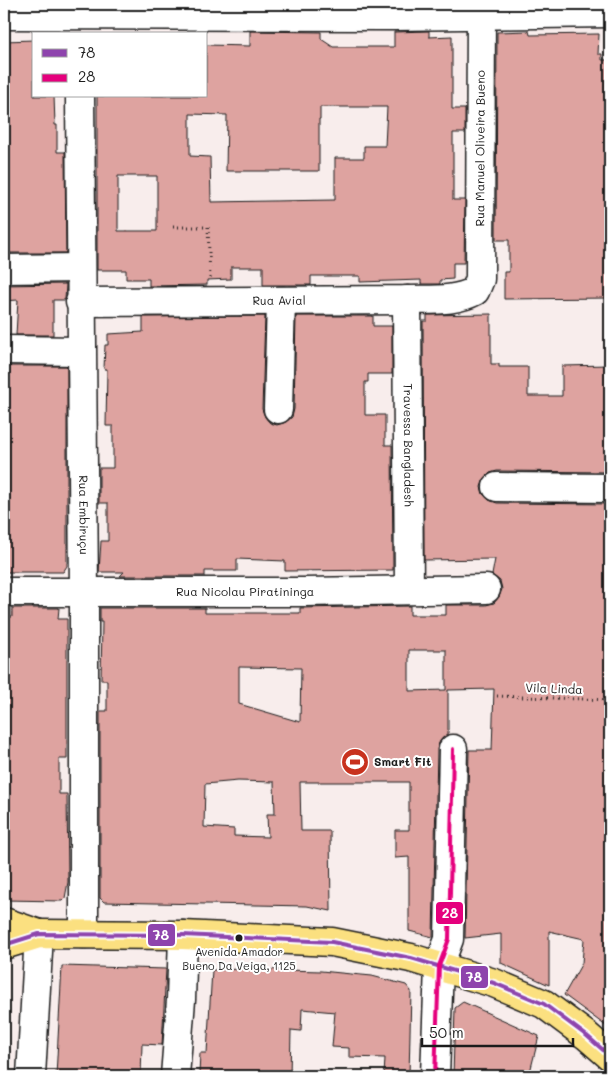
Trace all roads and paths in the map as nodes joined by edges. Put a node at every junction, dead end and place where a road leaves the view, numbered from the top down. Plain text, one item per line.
1 (481, 9) edge
2 (394, 10) edge
3 (610, 13) edge
4 (4, 15) edge
5 (80, 18) edge
6 (80, 98) edge
7 (173, 227) dead end
8 (80, 268) junction
9 (4, 269) edge
10 (476, 291) joint
11 (407, 300) junction
12 (281, 301) junction
13 (80, 302) junction
14 (211, 302) junction
15 (4, 350) edge
16 (81, 351) junction
17 (278, 409) dead end
18 (498, 487) dead end
19 (610, 488) edge
20 (486, 589) dead end
21 (409, 590) junction
22 (4, 592) edge
23 (84, 593) junction
24 (498, 696) dead end
25 (610, 700) edge
26 (453, 749) dead end
27 (4, 922) edge
28 (39, 934) junction
29 (84, 934) junction
30 (183, 936) junction
31 (4, 945) edge
32 (439, 966) junction
33 (610, 1056) edge
34 (31, 1076) edge
35 (175, 1076) edge
36 (434, 1076) edge

1 - 2 street
1 - 3 street
1 - 10 street, Rua Manuel Oliveira Bueno
2 - 5 street
4 - 5 street
6 - 8 street, Rua Embiruçu
7 - 14 path
8 - 9 street
8 - 13 street, Rua Embiruçu
10 - 11 street, Rua Avial
11 - 12 street, Rua Avial
11 - 21 street, Travessa Bangladesh
12 - 14 street, Rua Avial
12 - 17 street
13 - 14 street, Rua Avial
13 - 16 street, Rua Embiruçu
15 - 16 street
16 - 23 street, Rua Embiruçu
18 - 19 street
20 - 21 street, Rua Nicolau Piratininga
21 - 23 street, Rua Nicolau Piratininga
22 - 23 street, Rua Nicolau Piratininga
23 - 29 street, Rua Embiruçu
24 - 25 path, Vila Linda
26 - 32 street
27 - 28 main road
28 - 29 main road
28 - 31 main road
28 - 34 street
29 - 30 main road
30 - 32 main road
30 - 35 street
32 - 33 main road
32 - 36 street

